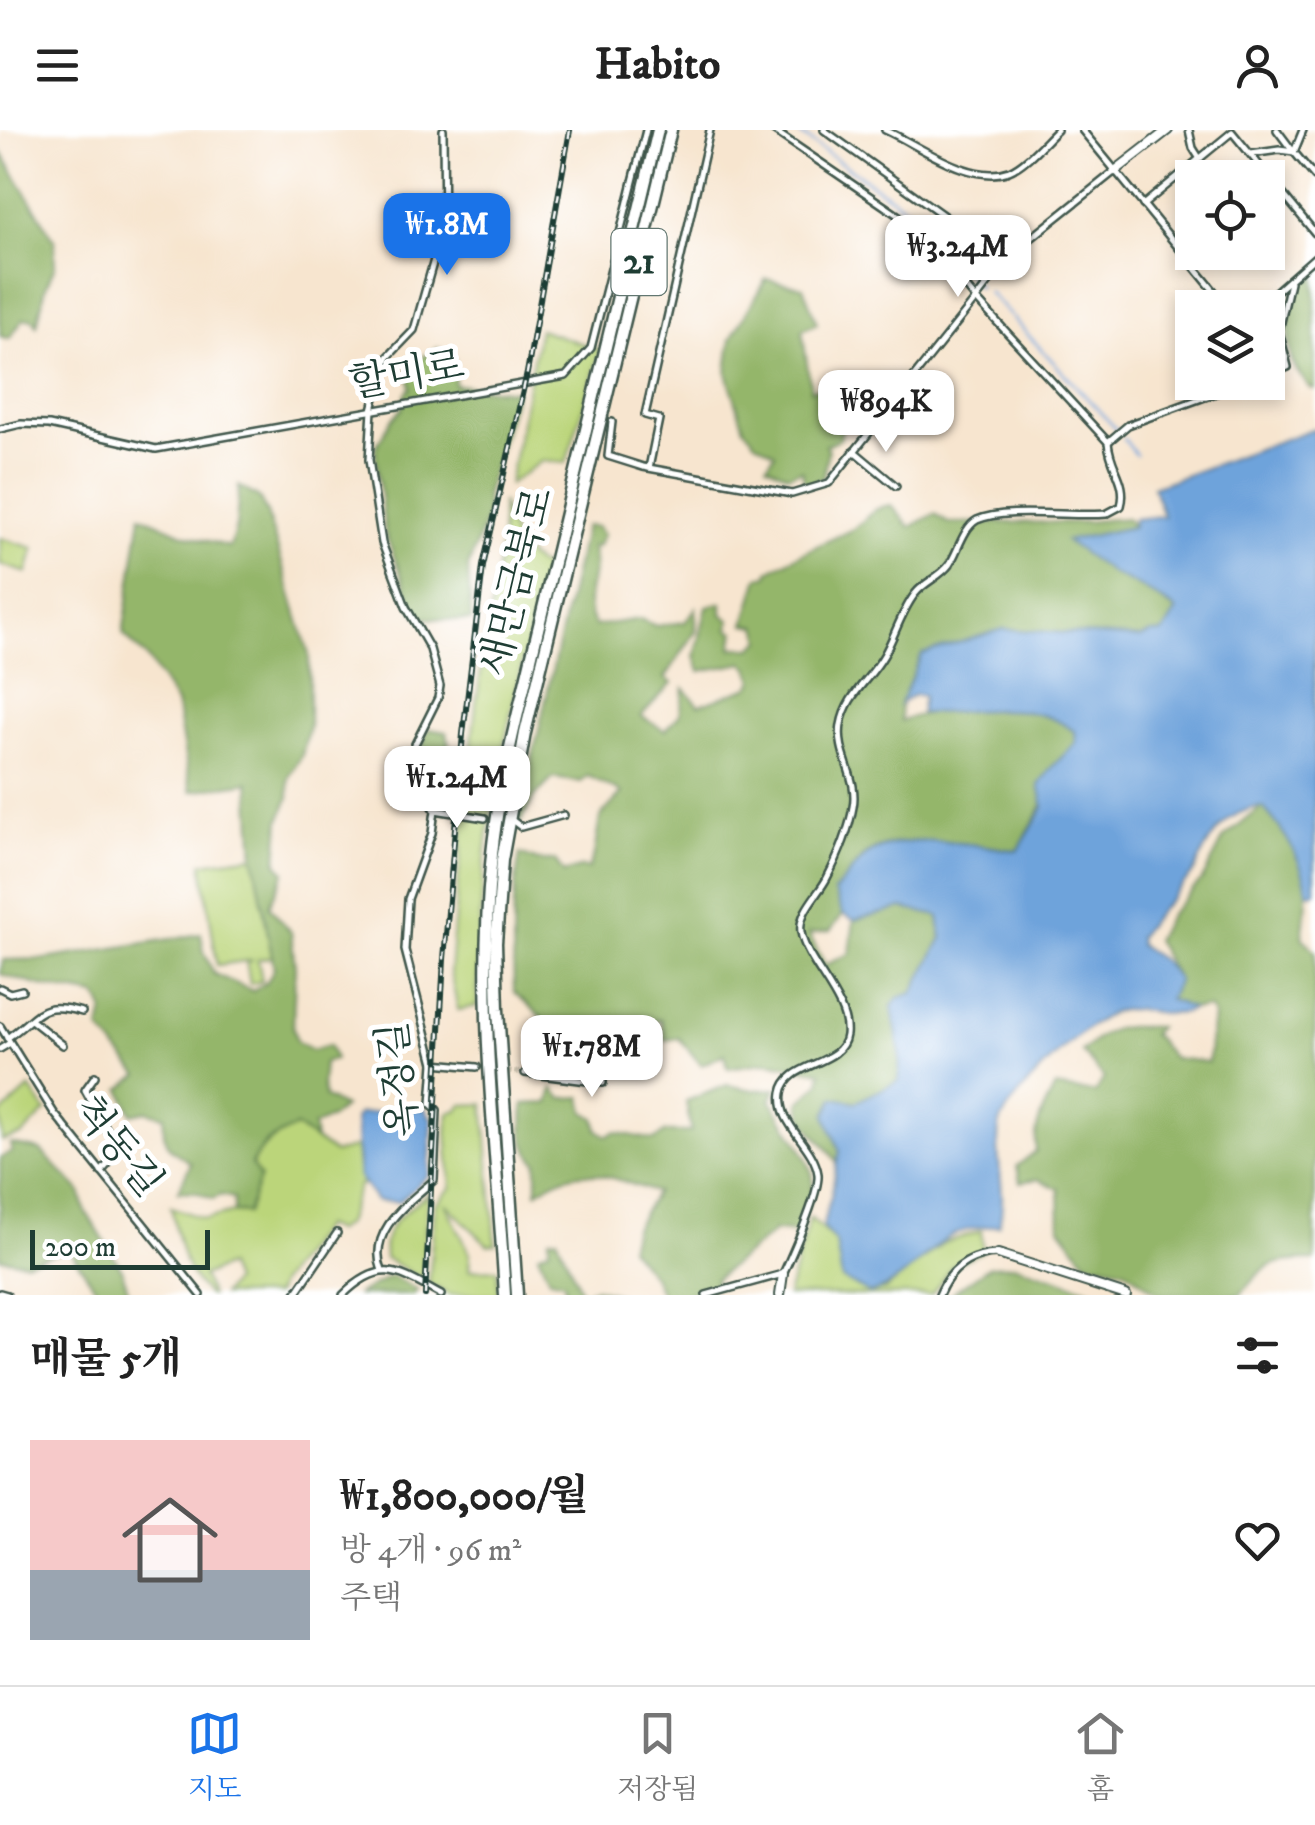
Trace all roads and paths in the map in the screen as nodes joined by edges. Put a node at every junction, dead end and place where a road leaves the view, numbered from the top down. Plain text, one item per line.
1 (443, 130) edge
2 (646, 130) edge
3 (658, 130) edge
4 (671, 130) edge
5 (710, 130) edge
6 (773, 130) edge
7 (824, 130) edge
8 (885, 130) edge
9 (1058, 130) edge
10 (1082, 130) edge
11 (1168, 130) edge
12 (1189, 130) edge
13 (1277, 130) edge
14 (1304, 130) edge
15 (1234, 131) edge
16 (1294, 152) junction
17 (1250, 154) junction
18 (1200, 159) junction
19 (1114, 171) junction
20 (1315, 177) edge
21 (1143, 205) junction
22 (1315, 233) edge
23 (1315, 258) edge
24 (995, 273) junction
25 (1290, 282) junction
26 (1213, 290) edge
27 (1280, 290) edge
28 (976, 299) junction
29 (1285, 304) edge
30 (1197, 400) edge
31 (372, 410) junction
32 (606, 423) junction
33 (0, 430) edge
34 (1108, 442) junction
35 (854, 451) junction
36 (649, 468) junction
37 (896, 486) dead end
38 (435, 810) junction
39 (564, 815) dead end
40 (484, 818) dead end
41 (514, 821) dead end
42 (0, 988) edge
43 (22, 990) dead end
44 (82, 1012) dead end
45 (31, 1020) junction
46 (0, 1026) edge
47 (8, 1041) junction
48 (63, 1045) dead end
49 (0, 1049) edge
50 (602, 1054) dead end
51 (434, 1063) junction
52 (477, 1067) tunnel mouth
53 (525, 1074) tunnel mouth
54 (96, 1076) dead end
55 (101, 1172) junction
56 (337, 1233) dead end
57 (998, 1254) joint
58 (382, 1270) junction
59 (783, 1274) junction
60 (0, 1292) edge
61 (7, 1295) edge
62 (201, 1295) edge
63 (295, 1295) edge
64 (343, 1295) edge
65 (441, 1295) edge
66 (505, 1295) edge
67 (517, 1295) edge
68 (706, 1295) edge
69 (780, 1295) edge
70 (939, 1295) edge
71 (1126, 1295) edge

1 - 31 street
2 - 31 street, 할미로
3 - 66 highway, 새만금북로 / 21
4 - 32 highway, 21
5 - 36 street
6 - 28 street
7 - 24 street
8 - 9 street
10 - 19 street
11 - 19 street
12 - 18 street
13 - 16 street
14 - 16 street
15 - 17 street
15 - 18 street
16 - 17 street
16 - 20 street
17 - 22 street
18 - 21 street
19 - 21 street
19 - 24 street
21 - 26 street
23 - 25 street
24 - 28 street
25 - 27 street
25 - 29 street
28 - 34 street
28 - 35 street
30 - 34 street
31 - 33 street, 할미로
31 - 38 street
32 - 36 street
32 - 67 highway, 새만금북로 / 21
34 - 59 street
35 - 36 street
35 - 37 street
38 - 40 street
38 - 51 street, 옥정길
39 - 41 street
42 - 43 street
44 - 45 street
45 - 47 street
45 - 48 street
46 - 47 street, 척동길
47 - 49 street
47 - 55 street, 척동길
50 - 53 street
51 - 52 street
51 - 58 street, 옥정길
54 - 55 street
55 - 62 street, 척동길
56 - 63 street
57 - 70 street
57 - 71 street
58 - 64 street
58 - 65 street
59 - 68 street
59 - 69 street
60 - 61 street

